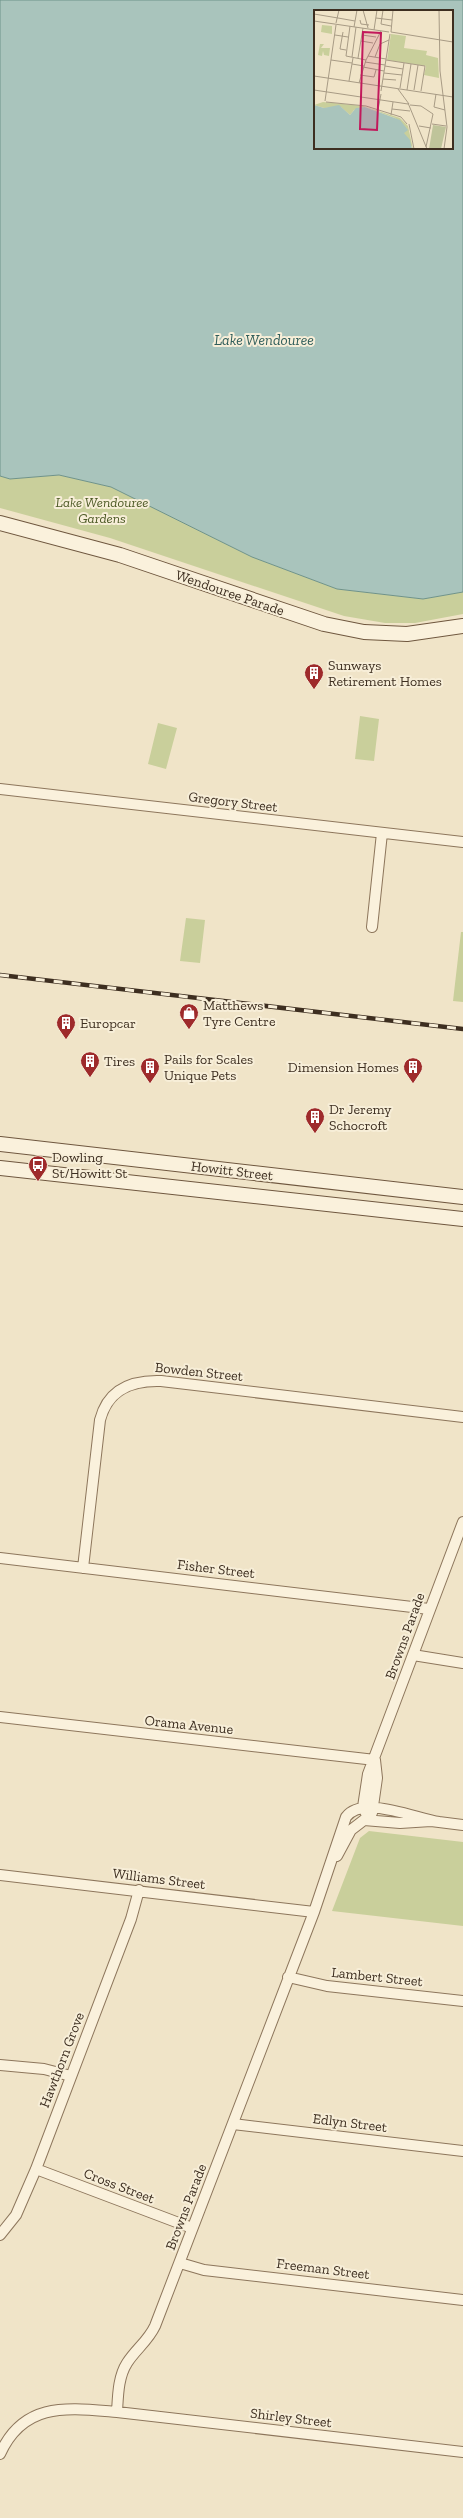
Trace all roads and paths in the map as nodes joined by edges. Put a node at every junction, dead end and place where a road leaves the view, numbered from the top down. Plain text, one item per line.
1 (0, 524) edge
2 (463, 626) edge
3 (0, 789) edge
4 (382, 833) junction
5 (463, 842) edge
6 (372, 927) dead end
7 (0, 1144) edge
8 (0, 1168) edge
9 (463, 1197) edge
10 (463, 1219) edge
11 (463, 1417) edge
12 (463, 1522) edge
13 (0, 1558) edge
14 (83, 1568) junction
15 (429, 1608) junction
16 (413, 1654) junction
17 (463, 1663) edge
18 (0, 1717) edge
19 (375, 1760) junction
20 (363, 1807) junction
21 (374, 1807) junction
22 (369, 1820) junction
23 (439, 1822) junction
24 (463, 1825) edge
25 (0, 1875) edge
26 (326, 1880) junction
27 (139, 1890) junction
28 (314, 1912) junction
29 (288, 1977) junction
30 (463, 2001) edge
31 (0, 2065) edge
32 (71, 2076) junction
33 (233, 2124) junction
34 (463, 2151) edge
35 (36, 2169) junction
36 (192, 2228) junction
37 (0, 2235) edge
38 (180, 2263) junction
39 (463, 2300) edge
40 (116, 2412) junction
41 (463, 2452) edge
42 (0, 2454) edge

1 - 2 main road, Wendouree Parade
3 - 4 street, Gregory Street
4 - 5 street, Gregory Street
4 - 6 street
7 - 9 main road, Howitt Street
8 - 10 main road, Howitt Street
11 - 14 street, Bowden Street
12 - 15 street, Browns Parade
13 - 14 street, Fisher Street
14 - 15 street, Fisher Street
15 - 16 street, Browns Parade
16 - 17 street
16 - 19 street, Browns Parade
18 - 19 street, Orama Avenue
19 - 20 street, Browns Parade
19 - 21 street, Browns Parade
20 - 21 street
20 - 22 street
20 - 26 street, Browns Parade
21 - 22 street, Browns Parade
21 - 23 street
22 - 23 street
22 - 26 street, Browns Parade
23 - 24 street
25 - 27 street, Williams Street
26 - 28 street, Browns Parade
27 - 28 street, Williams Street
27 - 32 street, Hawthorn Grove
28 - 29 street, Browns Parade
29 - 30 street, Lambert Street
29 - 33 street, Browns Parade
31 - 32 street
32 - 35 street, Hawthorn Grove
33 - 34 street, Edlyn Street
33 - 36 street, Browns Parade
35 - 36 street, Cross Street
35 - 37 street, Hawthorn Grove
36 - 38 street, Browns Parade
38 - 39 street, Freeman Street
38 - 40 street, Browns Parade
40 - 41 street, Shirley Street
40 - 42 street

